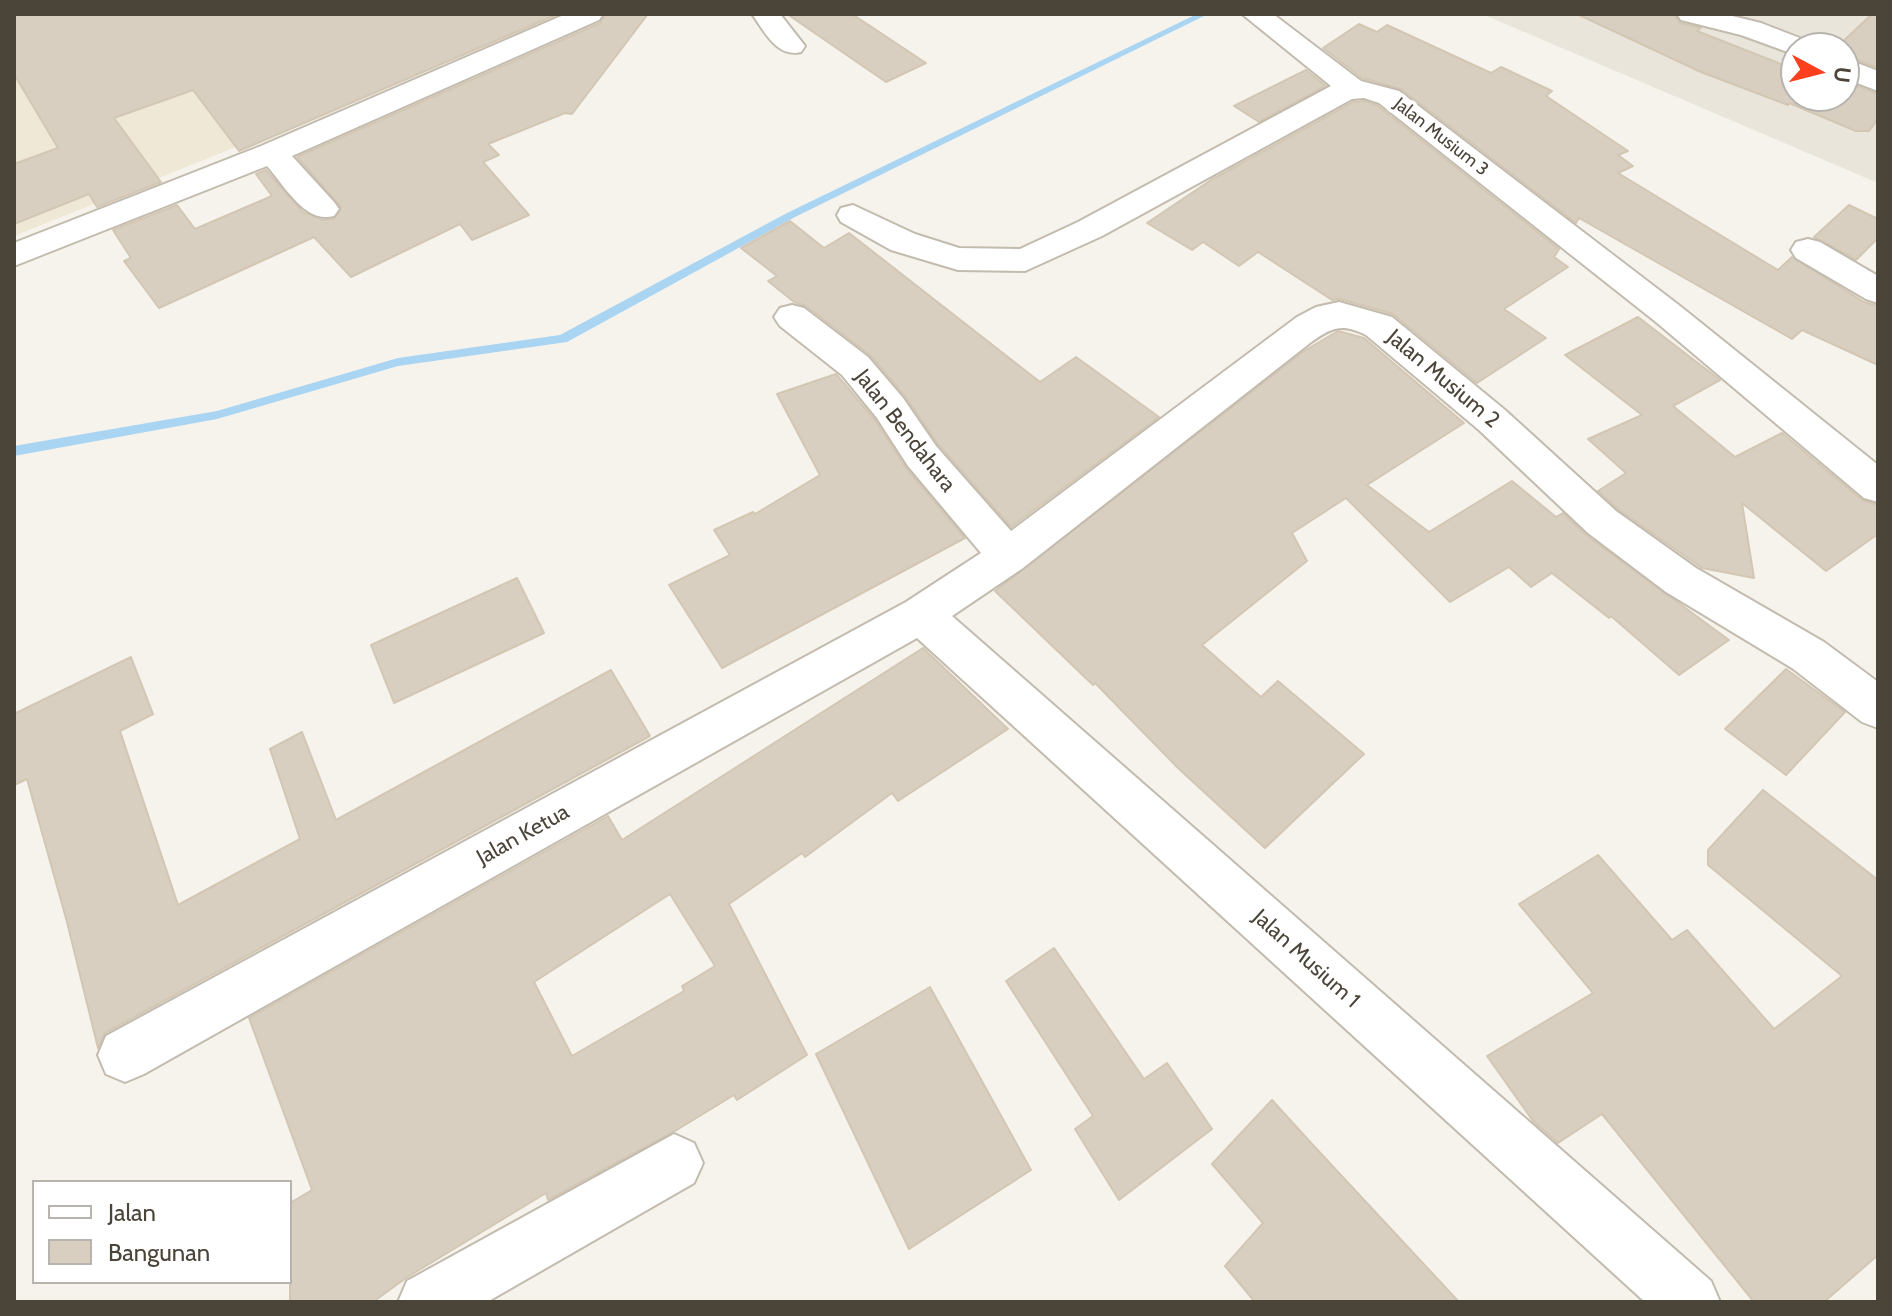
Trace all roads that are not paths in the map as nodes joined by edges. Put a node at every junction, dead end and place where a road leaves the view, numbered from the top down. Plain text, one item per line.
1 (589, 14) edge
2 (766, 14) edge
3 (1256, 14) edge
4 (1691, 14) edge
5 (1752, 21) edge
6 (1780, 37) edge
7 (791, 46) dead end
8 (1353, 89) junction
9 (272, 153) junction
10 (323, 209) dead end
11 (853, 215) dead end
12 (1808, 250) dead end
13 (14, 255) edge
14 (1878, 291) edge
15 (792, 317) dead end
16 (1878, 487) edge
17 (1008, 556) junction
18 (921, 615) junction
19 (1878, 708) edge
20 (125, 1055) dead end
21 (674, 1163) dead end
22 (428, 1302) edge
23 (1690, 1302) edge

1 - 9 street
2 - 7 street
3 - 8 street
4 - 5 street
5 - 6 street
8 - 11 street
8 - 16 street, Jalan Musium 3
9 - 10 street
9 - 13 street
12 - 14 street
15 - 17 street, Jalan Bendahara
17 - 18 street, Jalan Musium 2
17 - 19 street, Jalan Musium 2
18 - 20 street, Jalan Ketua
18 - 23 street, Jalan Musium 1
21 - 22 street

